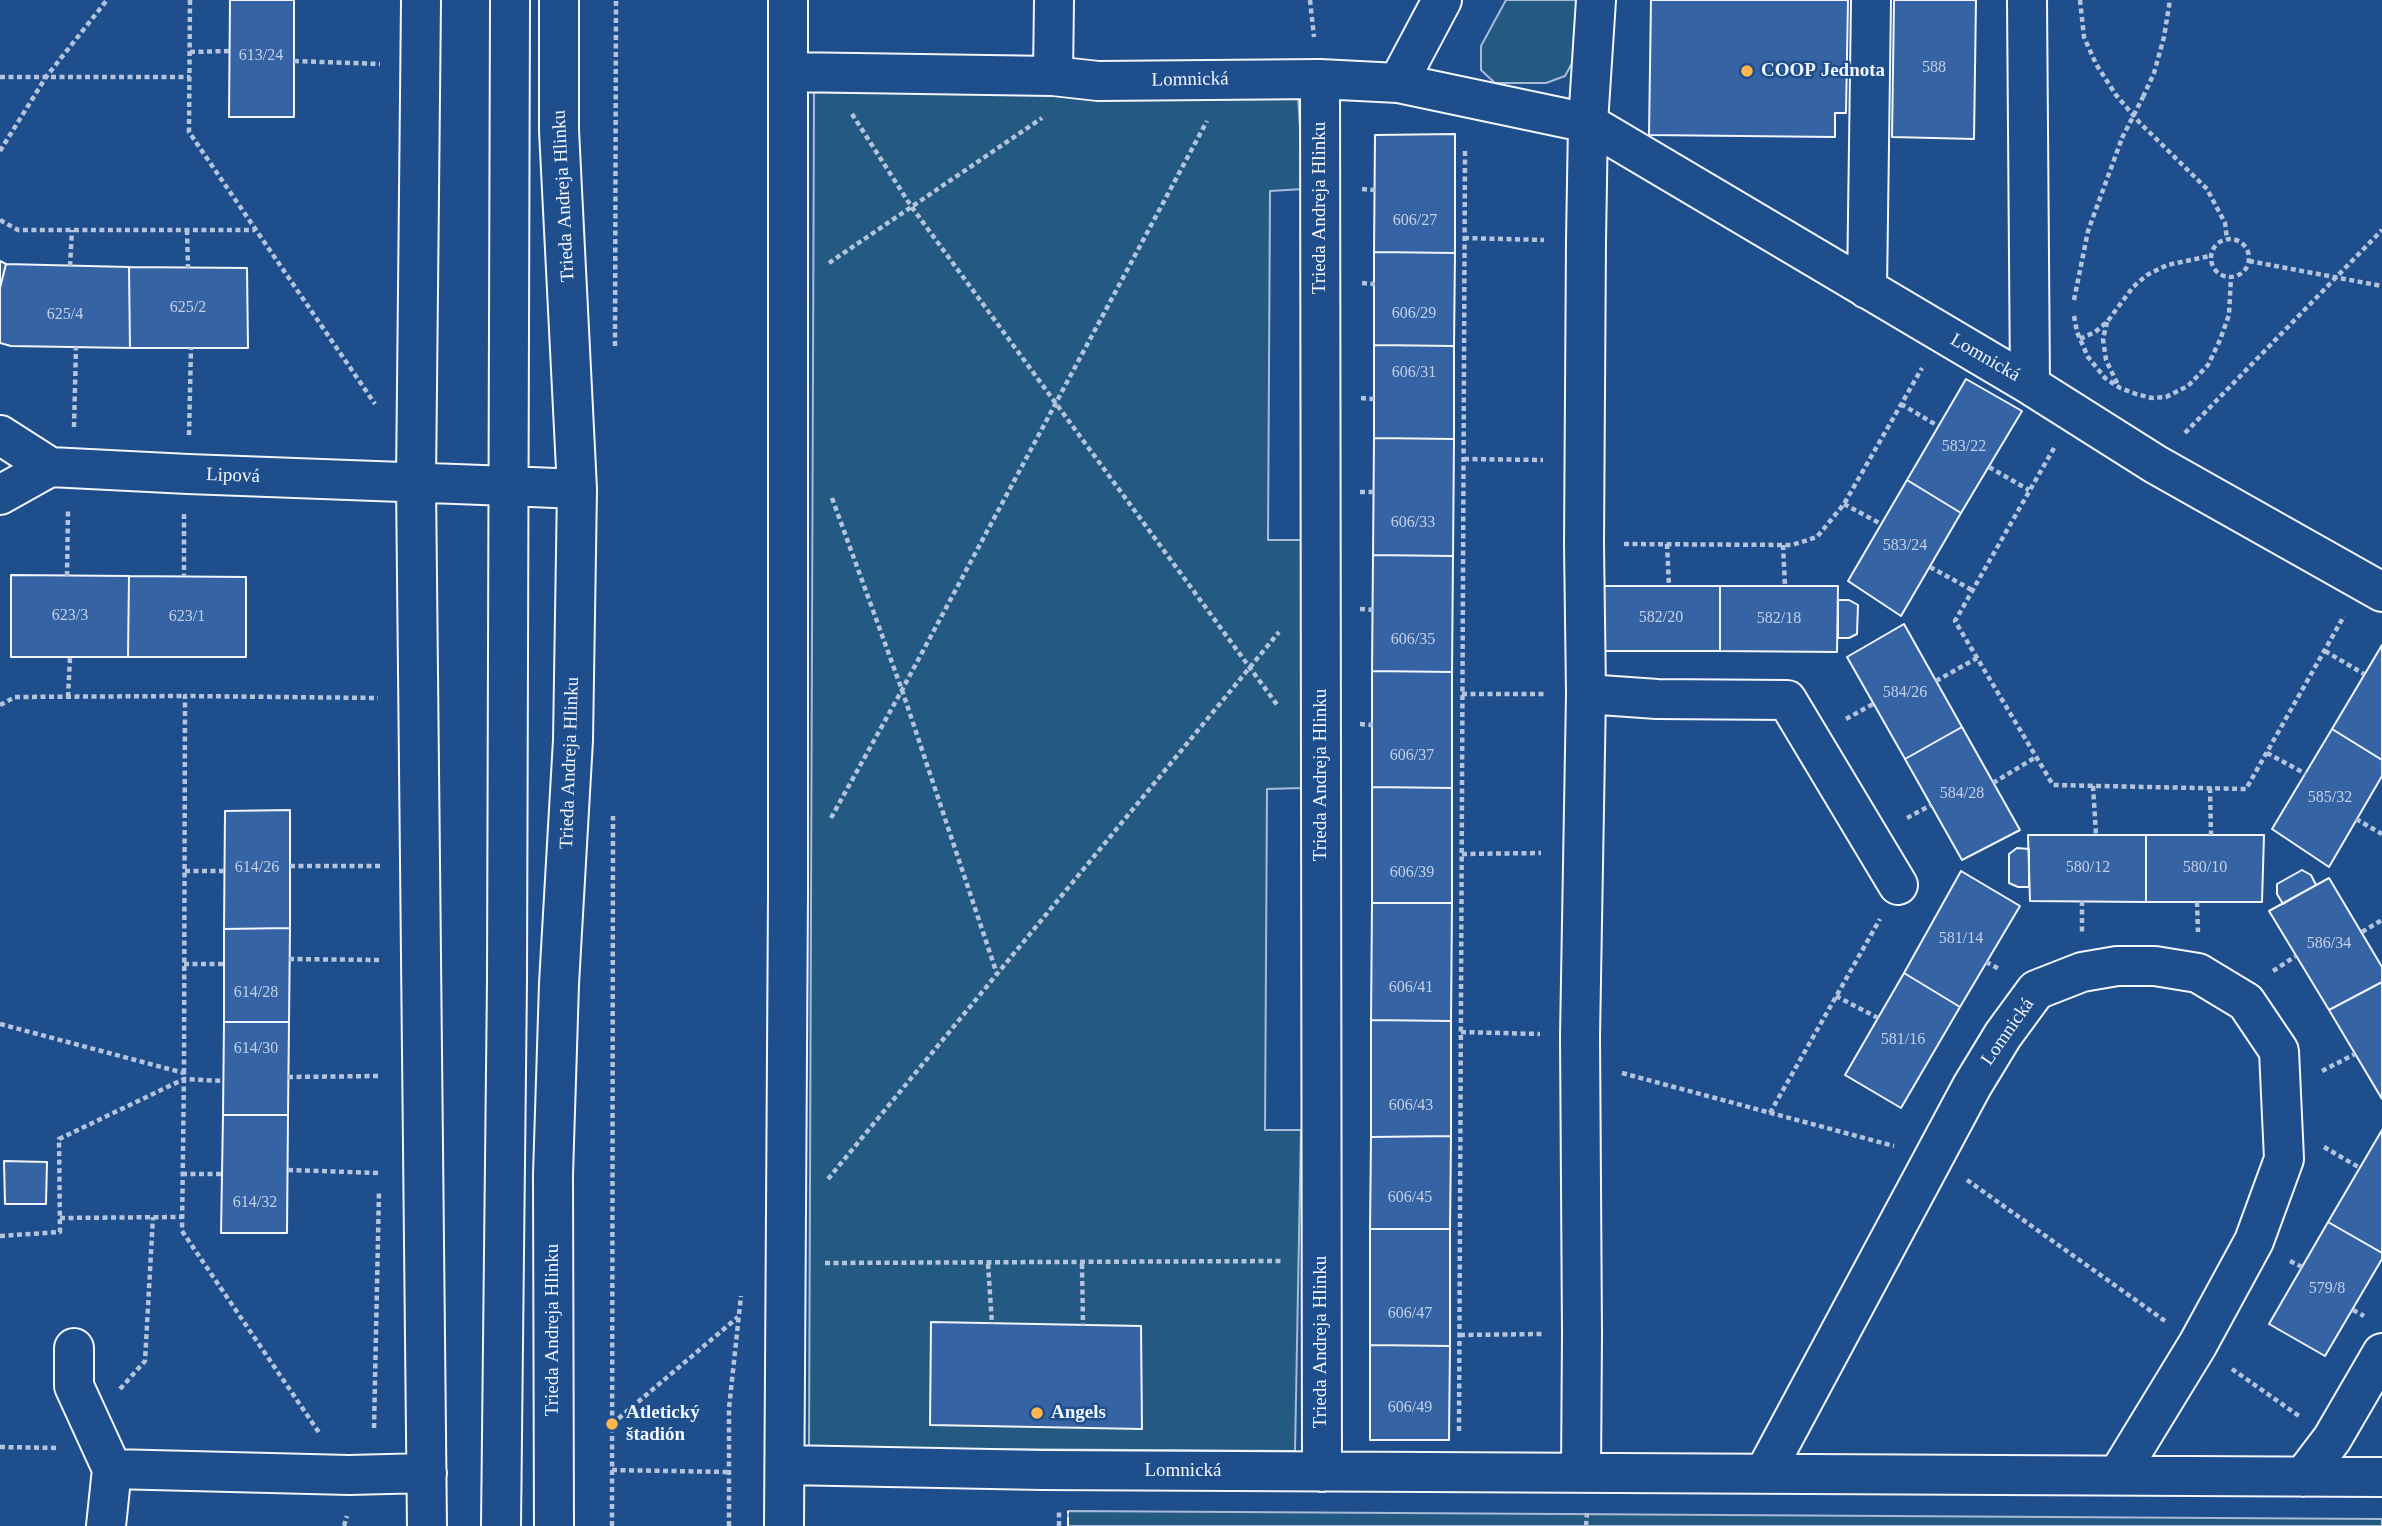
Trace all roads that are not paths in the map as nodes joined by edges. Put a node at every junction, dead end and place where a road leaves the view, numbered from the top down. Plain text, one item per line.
1 (421, 0) edge
2 (510, 0) edge
3 (559, 0) edge
4 (788, 0) edge
5 (1054, 0) edge
6 (1442, 0) edge
7 (1596, 0) edge
8 (1871, 0) edge
9 (2027, 0) edge
10 (806, 71) junction
11 (1053, 76) junction
12 (1320, 79) junction
13 (1398, 83) junction
14 (1588, 123) junction
15 (1867, 289) junction
16 (2030, 385) junction
17 (0, 435) edge
18 (64, 468) junction
19 (416, 482) junction
20 (509, 486) junction
21 (577, 489) junction
22 (0, 495) edge
23 (2372, 586) edge
24 (1586, 694) junction
25 (1898, 885) road end
26 (74, 1348) dead end
27 (2382, 1353) edge
28 (102, 1447) junction
29 (785, 1465) junction
30 (1322, 1472) junction
31 (427, 1473) junction
32 (1581, 1473) junction
33 (1764, 1474) junction
34 (2118, 1475) junction
35 (2303, 1477) junction
36 (2382, 1477) edge
37 (106, 1526) edge
38 (427, 1526) edge
39 (501, 1526) edge
40 (554, 1526) edge
41 (785, 1526) edge

1 - 19 street
2 - 20 street
3 - 21 street, Trieda Andreja Hlinku
4 - 10 street
5 - 11 street
6 - 13 street
7 - 14 street
8 - 15 street
9 - 16 street
10 - 11 street, Lomnická
10 - 29 street
11 - 12 street, Lomnická
12 - 13 street, Lomnická
12 - 30 street, Trieda Andreja Hlinku
13 - 14 street, Lomnická
14 - 15 street, Lomnická
14 - 24 street
15 - 16 street, Lomnická
16 - 23 street, Lomnická
17 - 18 street, Lipová
18 - 19 street, Lipová
18 - 22 street
19 - 20 street
19 - 31 street
20 - 21 street
20 - 39 street
21 - 40 street, Trieda Andreja Hlinku
24 - 25 street
24 - 32 street
26 - 28 street
27 - 35 street
28 - 31 street
28 - 37 street
29 - 30 street, Lomnická
29 - 41 street
30 - 32 street, Lomnická
31 - 38 street
32 - 33 street, Lomnická
33 - 34 street, Lomnická
33 - 34 street, Lomnická
34 - 35 street, Lomnická
35 - 36 street, Lomnická

